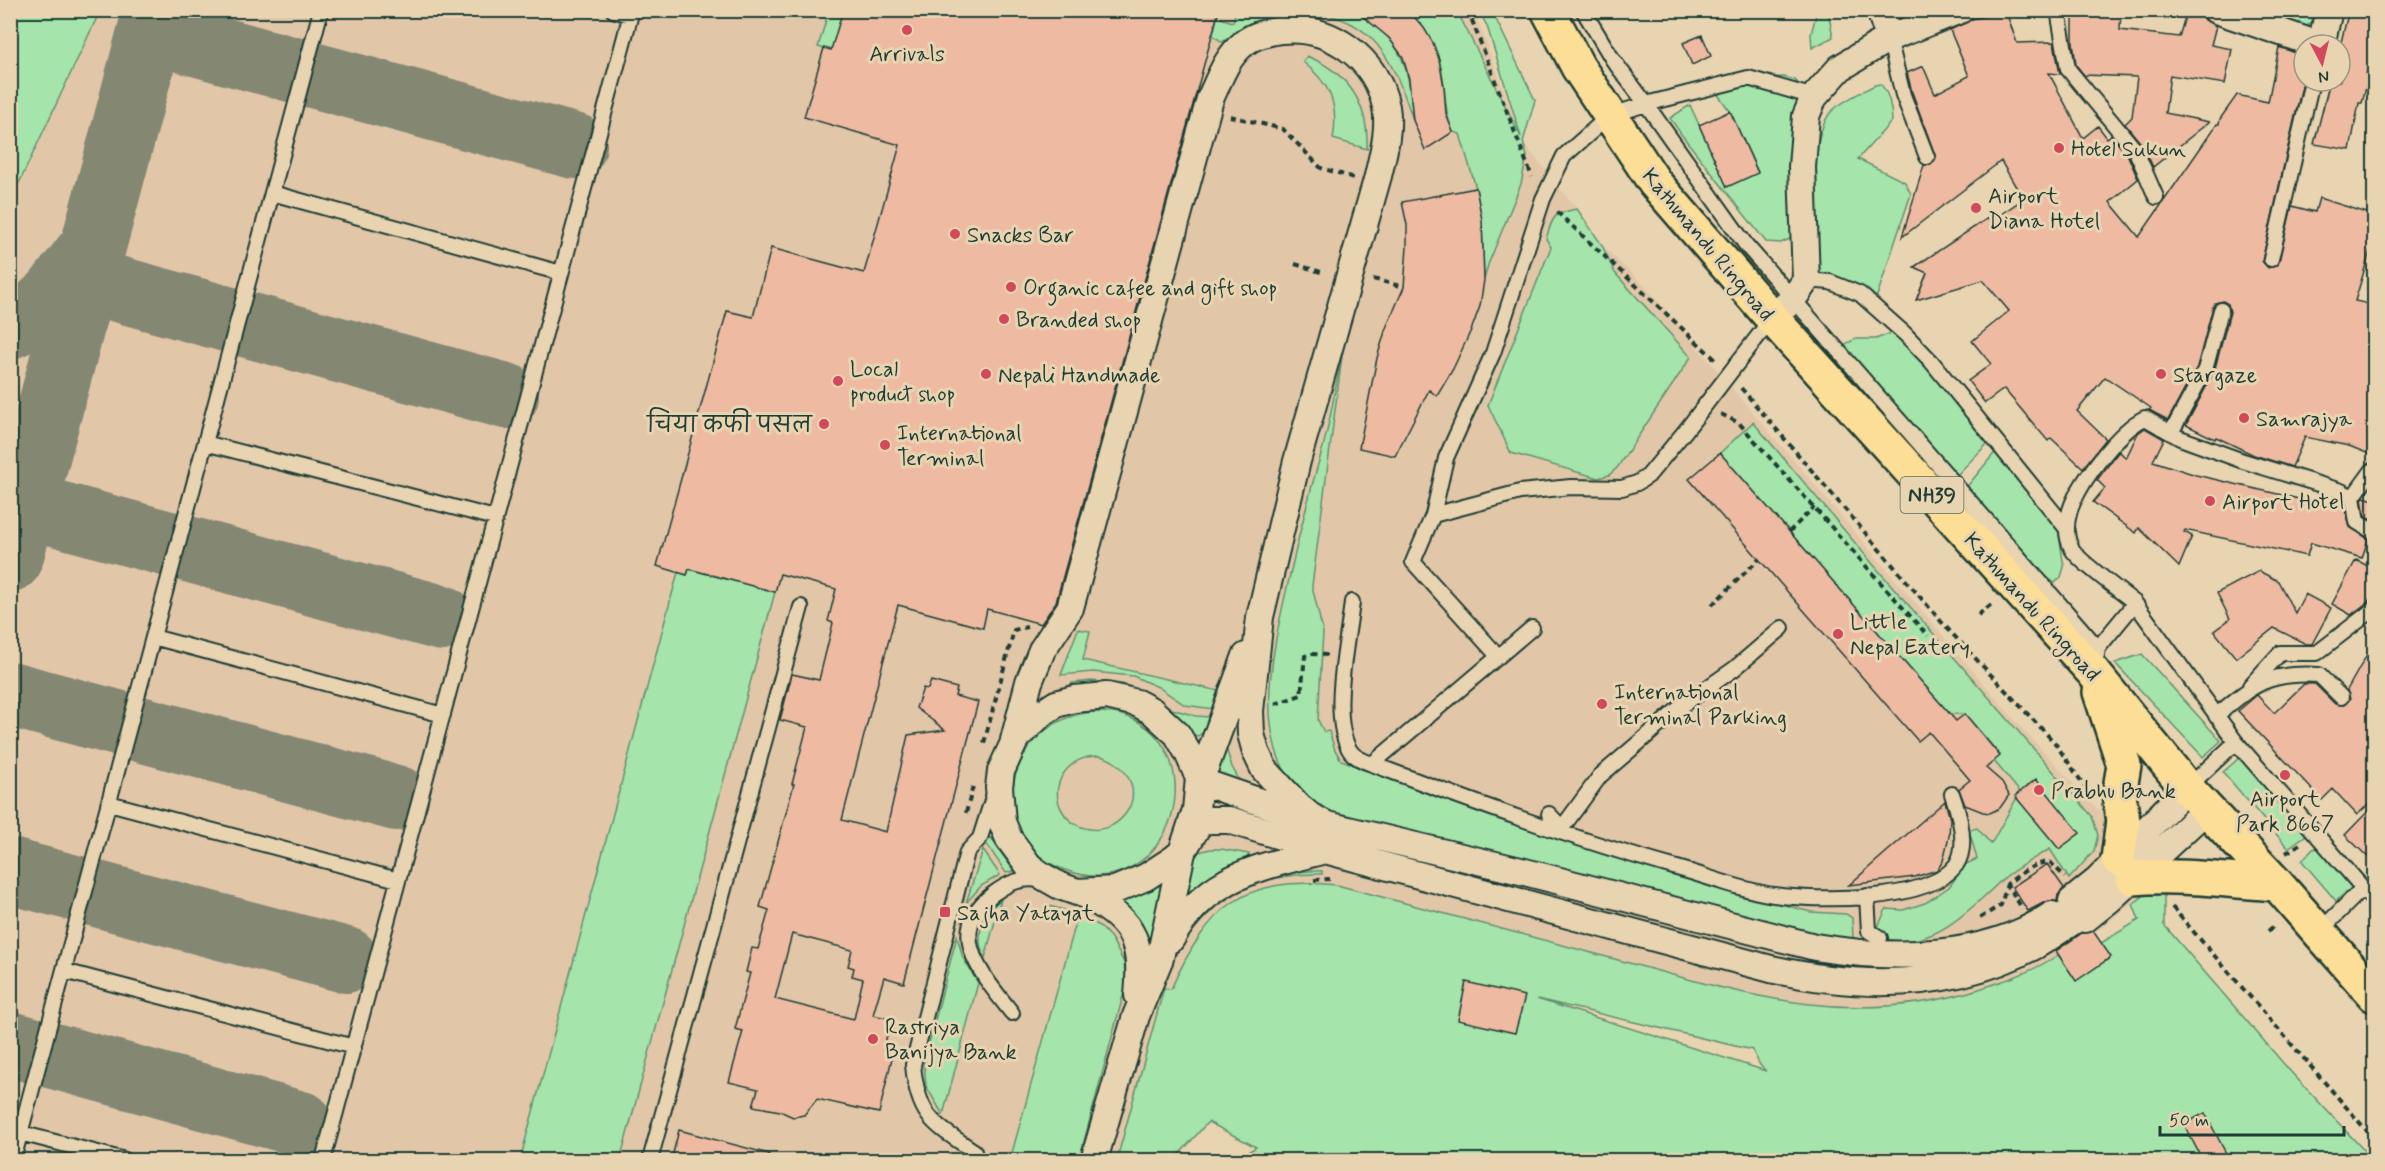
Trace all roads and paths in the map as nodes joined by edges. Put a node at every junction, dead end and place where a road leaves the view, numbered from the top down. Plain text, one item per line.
1 (321, 10) edge
2 (613, 10) edge
3 (1468, 10) edge
4 (1548, 10) edge
5 (1582, 10) edge
6 (1880, 10) edge
7 (1960, 10) edge
8 (2058, 10) edge
9 (2216, 10) edge
10 (2329, 10) edge
11 (631, 13) edge
12 (2323, 33) edge
13 (2292, 36) edge
14 (1889, 38) junction
15 (2311, 93) edge
16 (1814, 96) junction
17 (1646, 104) junction
18 (1226, 114) dead end
19 (1609, 116) junction
20 (1927, 157) dead end
21 (1348, 188) dead end
22 (272, 193) junction
23 (2156, 197) dead end
24 (1543, 199) junction
25 (2271, 259) dead end
26 (1327, 262) dead end
27 (1295, 264) dead end
28 (561, 273) junction
29 (1790, 299) junction
30 (2222, 310) dead end
31 (1730, 375) junction
32 (1711, 398) junction
33 (2171, 433) junction
34 (205, 443) junction
35 (2374, 471) edge
36 (2353, 497) junction
37 (1814, 507) junction
38 (1433, 515) junction
39 (495, 518) junction
40 (2067, 529) junction
41 (1789, 532) dead end
42 (2374, 532) edge
43 (1760, 559) dead end
44 (1352, 602) dead end
45 (2135, 603) junction
46 (1712, 604) dead end
47 (801, 607) dead end
48 (2374, 609) edge
49 (1260, 617) junction
50 (1032, 626) dead end
51 (1532, 628) dead end
52 (1782, 628) dead end
53 (153, 636) junction
54 (1928, 636) dead end
55 (1008, 649) dead end
56 (1498, 656) junction
57 (1305, 657) dead end
58 (2096, 660) junction
59 (2250, 686) junction
60 (2341, 697) dead end
61 (1274, 704) dead end
62 (442, 715) junction
63 (2216, 716) junction
64 (2236, 742) junction
65 (1013, 744) junction
66 (1372, 764) junction
67 (1001, 771) junction
68 (1199, 778) junction
69 (1953, 794) dead end
70 (2197, 798) junction
71 (108, 803) junction
72 (2095, 804) dead end
73 (1549, 813) dead end
74 (1327, 825) junction
75 (1325, 850) junction
76 (1182, 852) junction
77 (2125, 868) junction
78 (1327, 879) dead end
79 (398, 880) junction
80 (1313, 880) dead end
81 (1051, 882) junction
82 (2277, 884) junction
83 (2363, 888) junction
84 (1077, 892) junction
85 (1867, 896) junction
86 (2374, 901) edge
87 (2072, 913) junction
88 (2319, 932) junction
89 (1880, 938) dead end
90 (1160, 958) junction
91 (64, 971) junction
92 (2374, 995) edge
93 (1012, 1013) dead end
94 (1136, 1016) junction
95 (354, 1047) junction
96 (20, 1133) junction
97 (2374, 1139) edge
98 (974, 1151) dead end
99 (13, 1161) edge
100 (125, 1161) edge
101 (323, 1161) edge
102 (650, 1161) edge
103 (1094, 1161) edge

1 - 22 lane
2 - 11 lane
3 - 24 path
4 - 19 highway, Kathmandu Ringroad / NH39
5 - 17 lane
6 - 14 street
7 - 14 street
8 - 23 lane
9 - 13 street
10 - 12 street
11 - 28 lane
14 - 16 street
14 - 20 lane
15 - 25 lane
16 - 17 lane
16 - 29 street
17 - 19 lane
17 - 29 lane
18 - 21 path
19 - 24 lane
19 - 29 highway, Kathmandu Ringroad / NH39
22 - 28 lane
22 - 34 lane
24 - 31 path
24 - 38 lane
26 - 27 path
28 - 39 lane
29 - 31 lane
29 - 40 lane
29 - 58 highway, Kathmandu Ringroad / NH39
30 - 33 lane
31 - 32 lane
31 - 72 path
32 - 37 path
32 - 38 lane
33 - 36 lane
33 - 40 lane
34 - 39 lane
34 - 53 lane
35 - 36 lane
36 - 42 lane
37 - 41 path
37 - 54 path
38 - 56 lane
39 - 62 lane
40 - 45 lane
43 - 46 path
44 - 66 lane
45 - 58 lane
45 - 63 lane
47 - 102 lane
48 - 59 lane
49 - 65 street
49 - 68 street
49 - 74 street
50 - 55 path
51 - 56 lane
52 - 73 lane
53 - 62 lane
53 - 71 lane
56 - 66 lane
57 - 61 path
58 - 70 highway, Kathmandu Ringroad / NH39
58 - 77 highway
59 - 60 lane
59 - 63 lane
62 - 79 lane
63 - 64 lane
64 - 70 lane
64 - 83 lane
65 - 67 street
65 - 68 street
66 - 85 lane
67 - 81 street
67 - 98 lane
68 - 74 street
68 - 76 street
69 - 85 lane
70 - 77 street
70 - 82 highway, Kathmandu Ringroad / NH39
71 - 79 lane
71 - 91 lane
74 - 87 street
75 - 76 street
75 - 87 street
75 - 90 street
76 - 84 street
76 - 90 street
77 - 82 highway
77 - 87 street
77 - 97 path
78 - 80 path
79 - 95 lane
81 - 84 street
81 - 93 lane
82 - 88 highway, Kathmandu Ringroad / NH39
83 - 86 lane
83 - 88 lane
84 - 94 street
85 - 89 lane
88 - 92 highway, Kathmandu Ringroad / NH39
90 - 94 street
91 - 95 lane
91 - 96 lane
94 - 103 street
95 - 101 lane
96 - 99 lane
96 - 100 lane

